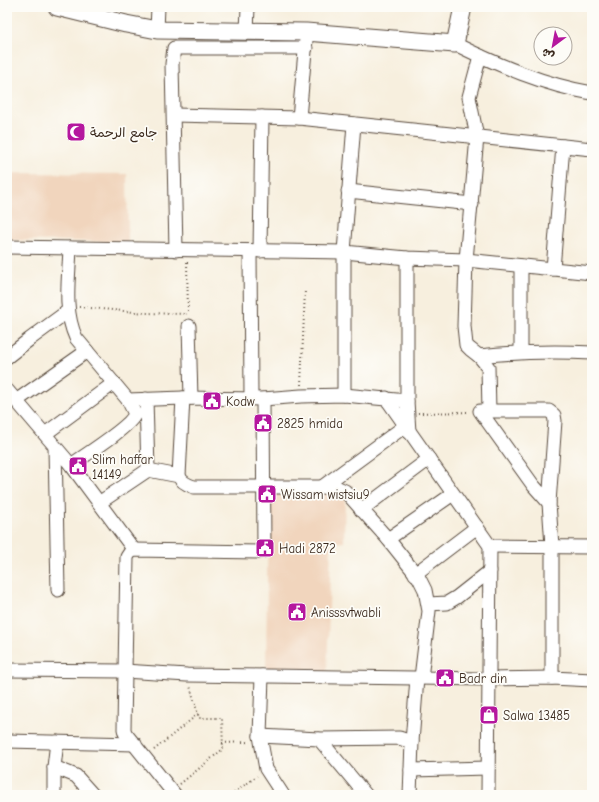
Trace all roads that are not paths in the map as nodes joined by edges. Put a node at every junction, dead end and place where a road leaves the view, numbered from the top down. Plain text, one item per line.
1 (57, 7) edge
2 (158, 7) edge
3 (248, 7) edge
4 (463, 7) edge
5 (76, 9) edge
6 (157, 30) junction
7 (175, 31) junction
8 (247, 32) junction
9 (306, 40) junction
10 (455, 44) junction
11 (174, 48) junction
12 (480, 56) junction
13 (592, 93) edge
14 (174, 115) junction
15 (262, 117) junction
16 (299, 118) junction
17 (354, 124) junction
18 (478, 137) junction
19 (564, 146) junction
20 (592, 149) edge
21 (348, 191) junction
22 (472, 204) junction
23 (7, 247) edge
24 (70, 248) junction
25 (181, 251) junction
26 (255, 251) junction
27 (344, 252) junction
28 (407, 258) junction
29 (466, 260) junction
30 (521, 266) junction
31 (553, 269) junction
32 (592, 273) edge
33 (68, 309) junction
34 (188, 320) road end
35 (87, 351) junction
36 (521, 352) junction
37 (592, 353) edge
38 (479, 356) junction
39 (7, 357) edge
40 (114, 383) junction
41 (7, 390) edge
42 (344, 395) junction
43 (187, 398) junction
44 (257, 398) junction
45 (386, 398) junction
46 (146, 399) junction
47 (128, 400) junction
48 (16, 401) junction
49 (408, 407) junction
50 (484, 411) junction
51 (407, 429) junction
52 (45, 434) junction
53 (55, 448) junction
54 (429, 459) junction
55 (71, 465) junction
56 (148, 470) junction
57 (179, 476) junction
58 (322, 487) junction
59 (263, 488) junction
60 (453, 494) junction
61 (549, 502) junction
62 (99, 503) junction
63 (361, 510) junction
64 (477, 527) junction
65 (388, 539) junction
66 (490, 546) junction
67 (552, 546) junction
68 (592, 547) edge
69 (134, 550) junction
70 (490, 571) junction
71 (415, 574) junction
72 (58, 590) dead end
73 (428, 604) junction
74 (7, 670) edge
75 (124, 671) junction
76 (262, 676) junction
77 (419, 678) junction
78 (552, 678) junction
79 (490, 679) junction
80 (592, 680) edge
81 (260, 739) junction
82 (319, 739) junction
83 (7, 741) edge
84 (56, 742) junction
85 (412, 742) junction
86 (135, 744) junction
87 (54, 767) junction
88 (488, 768) junction
89 (411, 770) junction
90 (173, 793) edge
91 (54, 795) edge
92 (93, 795) edge
93 (283, 795) edge
94 (366, 795) edge
95 (410, 795) edge
96 (488, 795) edge

1 - 5 main road
2 - 6 street
3 - 8 street
4 - 10 main road
5 - 6 main road
6 - 7 main road
7 - 8 main road
7 - 11 street
8 - 9 main road
9 - 10 main road
9 - 11 street
9 - 16 street
10 - 12 street
11 - 14 street
12 - 13 street
12 - 18 street
14 - 15 street
14 - 25 street
15 - 16 street
15 - 26 street
16 - 17 street
17 - 18 street
17 - 21 street
18 - 19 street
18 - 22 street
19 - 20 street
19 - 31 street
21 - 22 street
21 - 27 street
22 - 29 street
23 - 24 street
24 - 25 street
24 - 33 street
25 - 26 street
26 - 27 street
26 - 44 street
27 - 28 street
27 - 42 street
28 - 29 street
28 - 49 street
29 - 30 street
29 - 38 street
30 - 31 street
30 - 36 street
31 - 32 street
33 - 35 street
33 - 39 street
34 - 43 street
35 - 40 street
35 - 48 street
36 - 37 street
36 - 38 street
38 - 50 street
40 - 47 street
40 - 52 street
41 - 48 street
42 - 44 street
42 - 45 street
43 - 44 street
43 - 46 street
43 - 57 street
44 - 59 street
45 - 49 street
45 - 51 street
46 - 47 street
46 - 56 street
47 - 55 street
48 - 52 street
49 - 51 street
50 - 61 street
50 - 61 street
51 - 54 street
51 - 58 street
52 - 53 street
53 - 55 street
53 - 72 street
54 - 60 street
54 - 63 street
55 - 62 street
56 - 57 street
56 - 62 street
57 - 59 street
58 - 59 street
58 - 63 street
59 - 69 street
60 - 64 street
60 - 65 street
61 - 67 street
62 - 69 street
63 - 65 street
64 - 66 street
64 - 71 street
65 - 71 street
66 - 67 street
66 - 70 street
67 - 68 street
67 - 78 street
69 - 75 street
70 - 73 street
70 - 79 street
71 - 73 street
73 - 77 street
74 - 75 street
75 - 76 street
75 - 86 street
76 - 77 street
76 - 81 street
77 - 79 street
77 - 85 street
78 - 79 street
78 - 80 street
79 - 88 street
81 - 82 street
81 - 93 street
82 - 85 street
82 - 94 street
83 - 84 street
84 - 86 street
84 - 87 street
85 - 89 street
86 - 90 street
87 - 91 street
87 - 92 street
88 - 89 street
88 - 96 street
89 - 95 street

